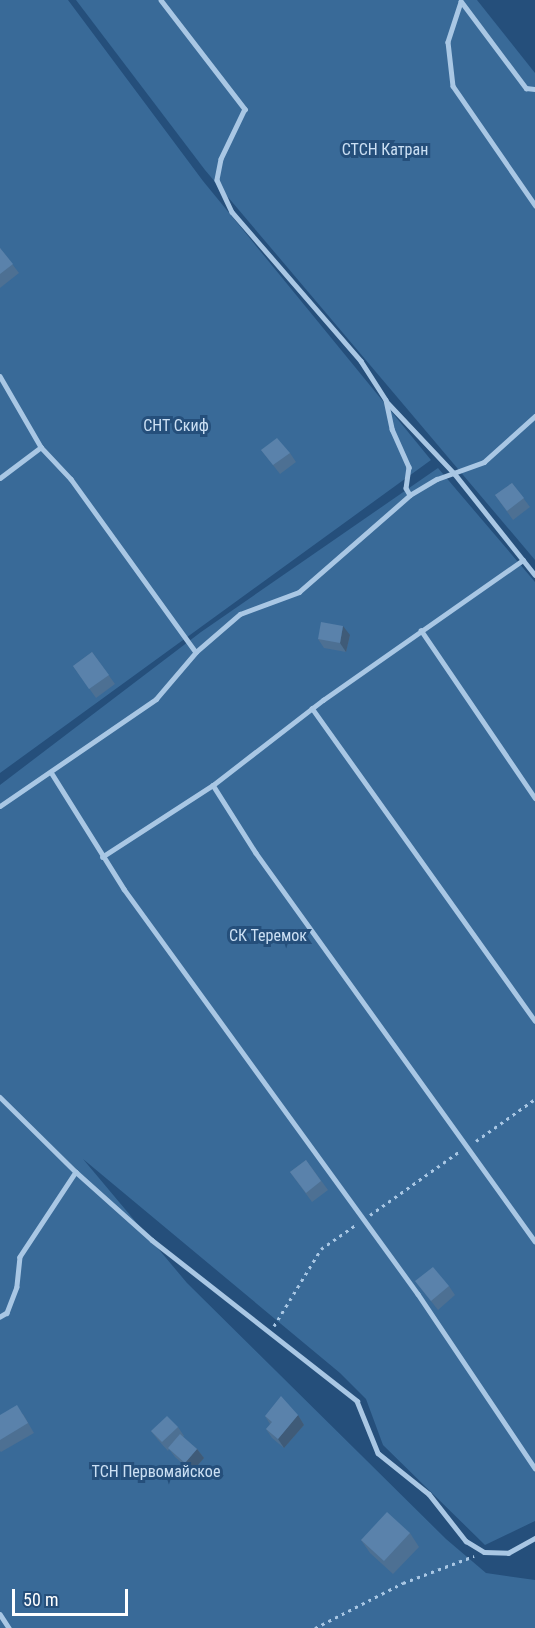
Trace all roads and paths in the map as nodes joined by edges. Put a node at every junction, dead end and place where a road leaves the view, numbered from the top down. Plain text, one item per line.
1 (161, 0) edge
2 (460, 1) edge
3 (535, 89) edge
4 (535, 205) edge
5 (0, 376) edge
6 (386, 400) junction
7 (535, 416) edge
8 (41, 447) junction
9 (454, 473) junction
10 (0, 478) edge
11 (410, 495) junction
12 (522, 560) junction
13 (535, 575) edge
14 (421, 630) junction
15 (196, 652) junction
16 (312, 708) junction
17 (51, 772) junction
18 (213, 785) junction
19 (535, 798) edge
20 (0, 807) edge
21 (102, 857) junction
22 (535, 1021) edge
23 (0, 1096) edge
24 (535, 1099) edge
25 (76, 1172) junction
26 (535, 1241) edge
27 (0, 1317) edge
28 (272, 1330) junction
29 (535, 1468) edge
30 (535, 1538) edge
31 (484, 1552) junction
32 (0, 1614) edge
33 (9, 1628) edge
34 (315, 1628) edge

1 - 6 lane
2 - 3 lane
2 - 4 lane
5 - 8 lane
6 - 9 lane
6 - 11 lane
7 - 9 lane
8 - 10 lane
8 - 15 lane
9 - 11 lane
9 - 12 lane
11 - 15 lane
12 - 13 lane
12 - 14 lane
14 - 16 lane
14 - 19 lane
15 - 17 lane
16 - 18 lane
16 - 22 lane
17 - 20 lane
17 - 21 lane
18 - 21 lane
18 - 26 lane
21 - 29 lane
23 - 25 lane
24 - 28 path
25 - 27 lane
25 - 28 lane
28 - 31 lane
30 - 31 lane
31 - 34 path
32 - 33 lane

